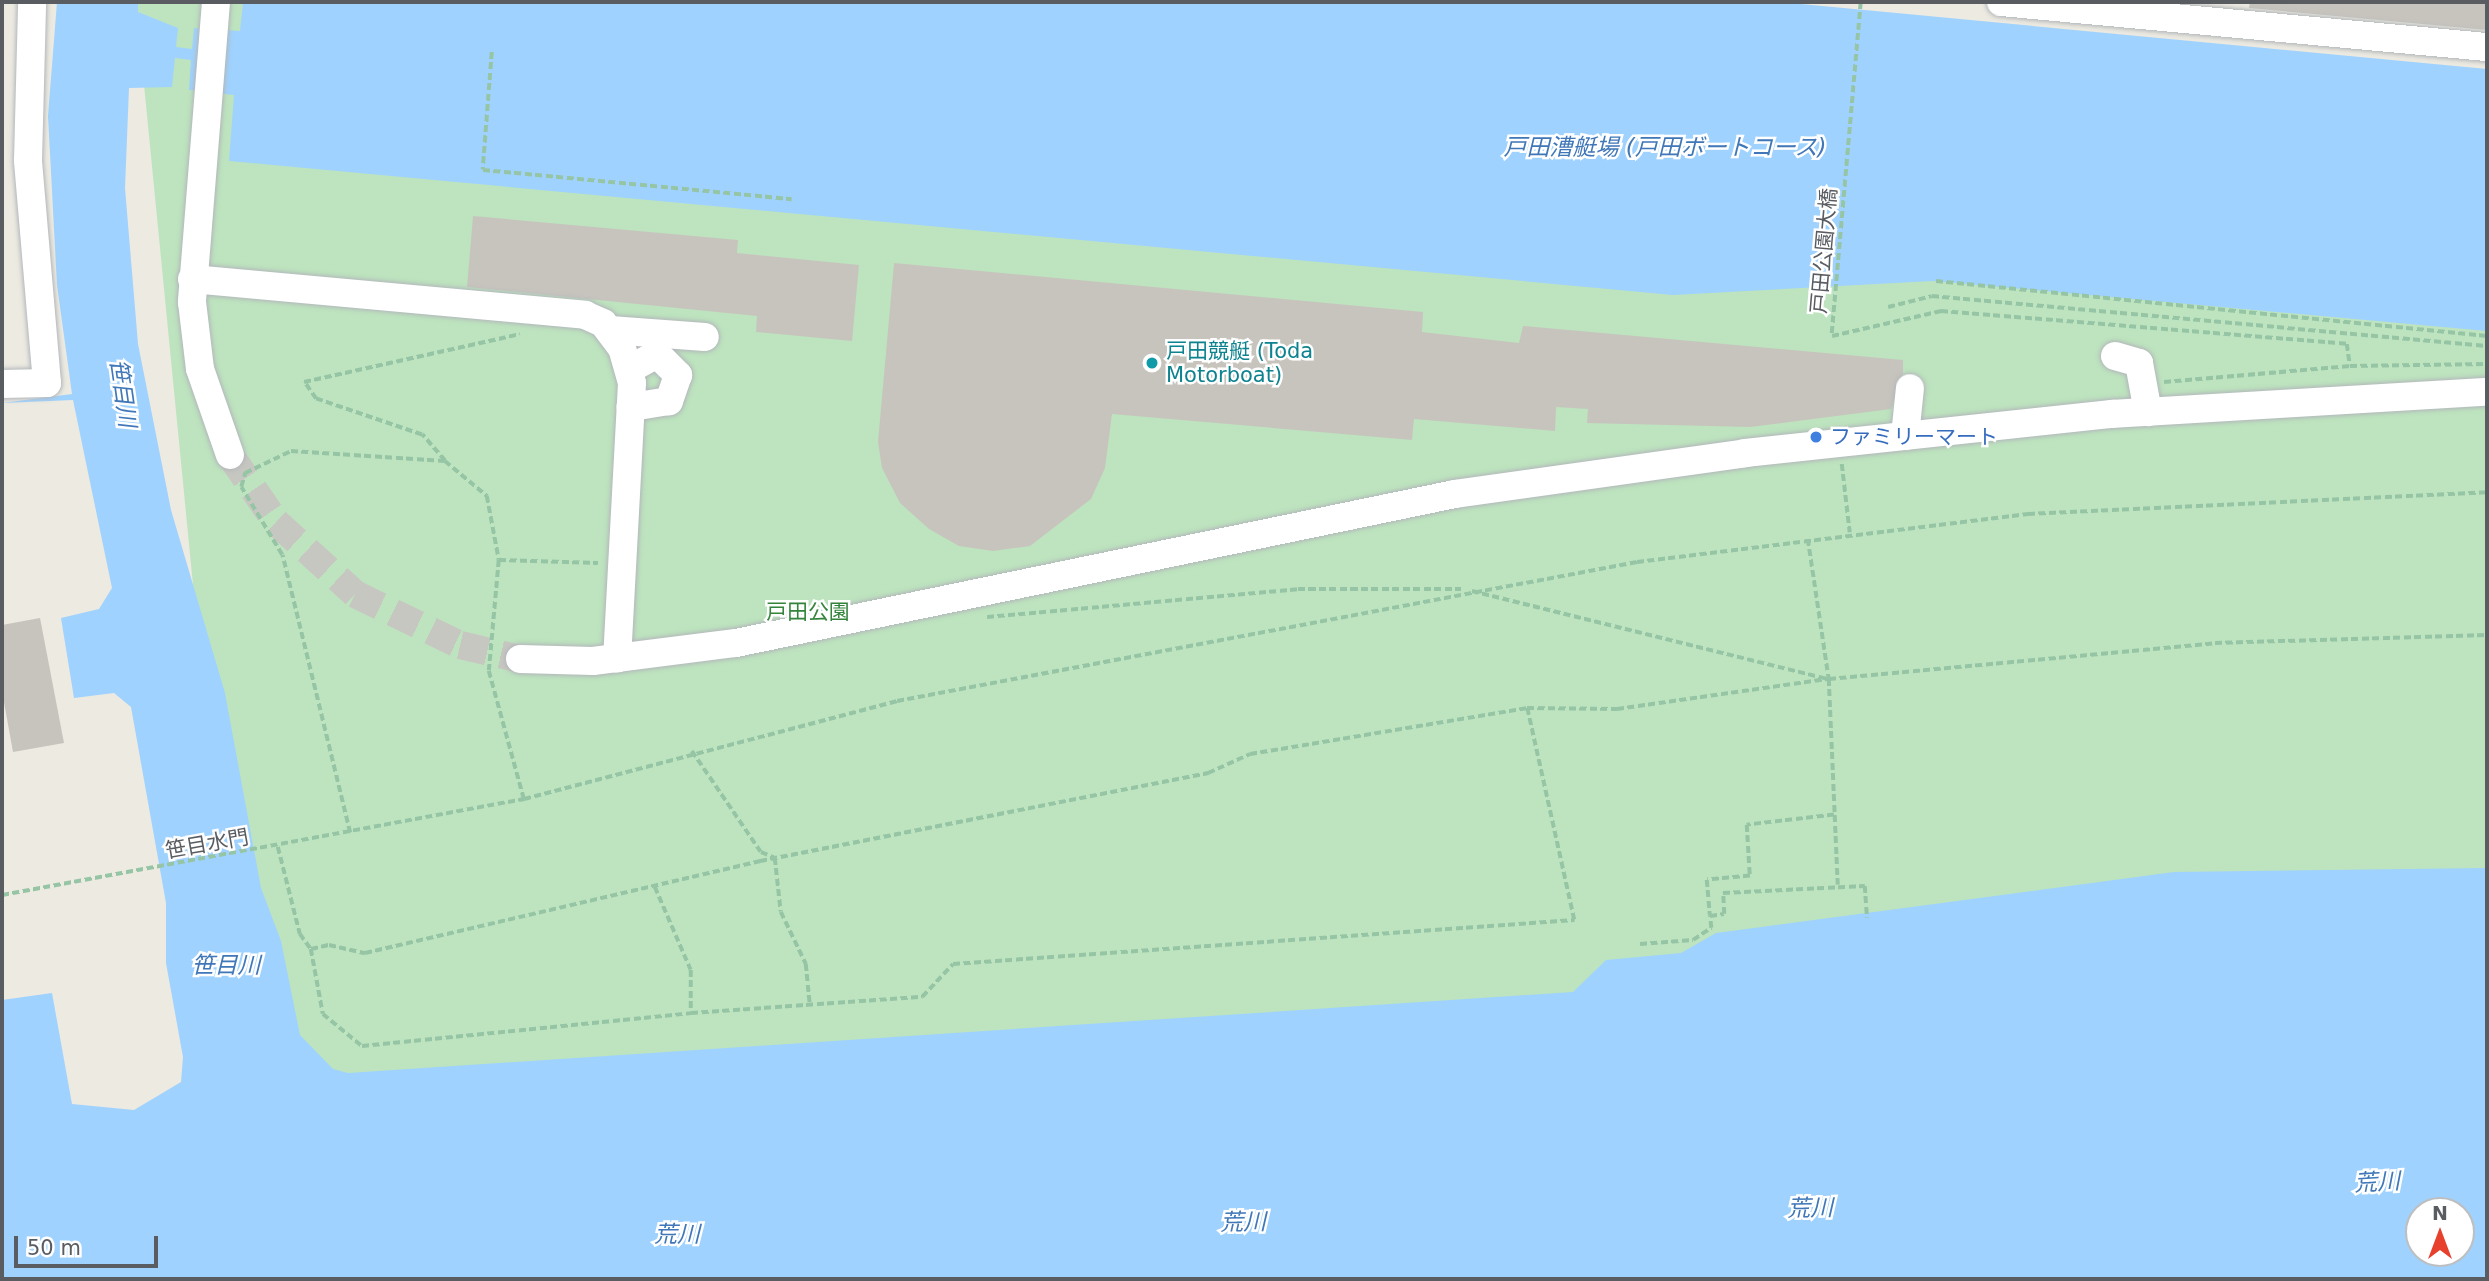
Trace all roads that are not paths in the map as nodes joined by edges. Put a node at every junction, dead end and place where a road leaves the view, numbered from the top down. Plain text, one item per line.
1 (32, 2) edge
2 (216, 2) edge
3 (2001, 2) edge
4 (2487, 47) edge
5 (192, 279) junction
6 (610, 330) junction
7 (705, 337) dead end
8 (2115, 356) dead end
9 (630, 369) junction
10 (2, 384) edge
11 (1910, 388) dead end
12 (2487, 392) edge
13 (630, 407) junction
14 (2148, 412) junction
15 (1905, 436) junction
16 (230, 455) tunnel mouth
17 (520, 659) tunnel mouth
18 (617, 659) junction

1 - 10 street
2 - 5 street
3 - 4 street
5 - 6 street
5 - 16 street
6 - 7 street
6 - 9 street
8 - 14 street
9 - 13 street
9 - 13 street
11 - 15 street
12 - 14 street
13 - 18 street
14 - 15 street
15 - 18 street
17 - 18 street

